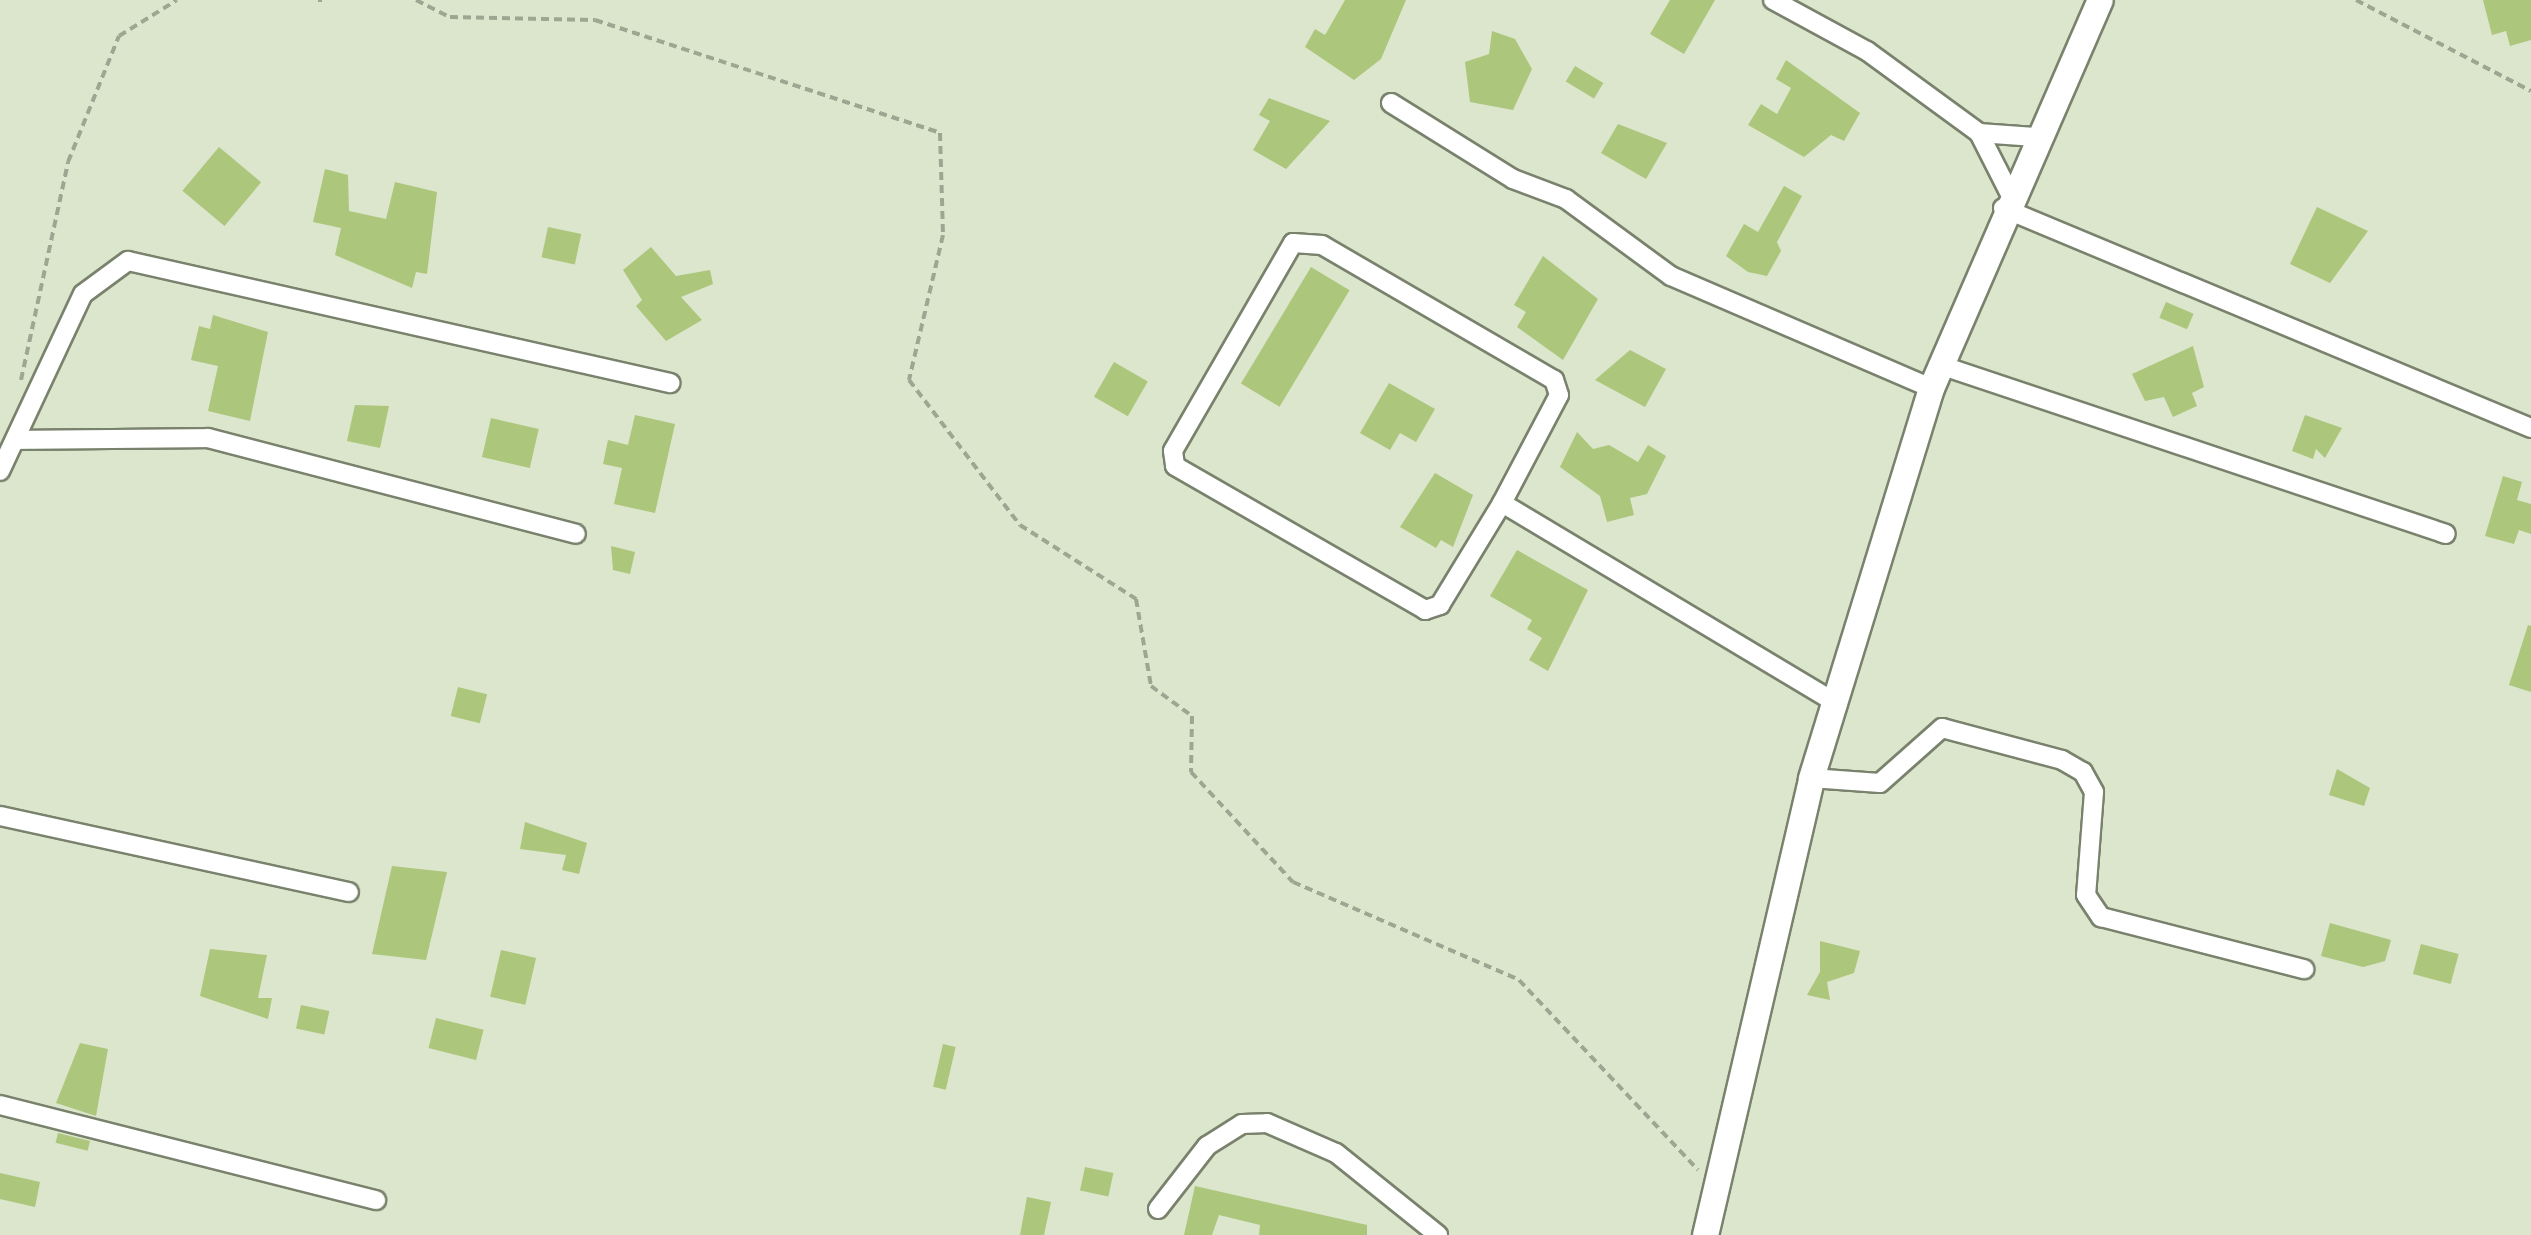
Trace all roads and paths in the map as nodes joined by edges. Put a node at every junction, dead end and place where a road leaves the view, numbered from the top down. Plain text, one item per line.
1 (176, 0) edge
2 (416, 0) edge
3 (1773, 0) edge
4 (2100, 0) edge
5 (2356, 0) edge
6 (2531, 91) edge
7 (1391, 103) dead end
8 (1978, 133) junction
9 (2036, 136) junction
10 (2006, 200) junction
11 (1935, 376) junction
12 (670, 383) dead end
13 (16, 400) dead end
14 (2531, 428) edge
15 (16, 440) junction
16 (0, 471) edge
17 (1502, 503) junction
18 (576, 534) dead end
19 (2446, 534) dead end
20 (1833, 701) junction
21 (1811, 778) junction
22 (0, 816) edge
23 (349, 892) dead end
24 (2304, 969) dead end
25 (0, 1105) edge
26 (1714, 1188) junction
27 (376, 1200) dead end
28 (1158, 1209) dead end
29 (1438, 1235) edge
30 (1705, 1235) edge

1 - 13 path
2 - 26 path
3 - 8 street
4 - 9 street
5 - 6 path
7 - 11 street
8 - 9 street
8 - 10 street
9 - 10 street
10 - 11 street
10 - 14 street
11 - 19 street
11 - 20 street
12 - 15 street
15 - 16 street
15 - 18 street
17 - 17 street
17 - 20 street
20 - 21 street
21 - 24 street
21 - 26 street
22 - 23 street
25 - 27 street
26 - 30 street
28 - 29 street

